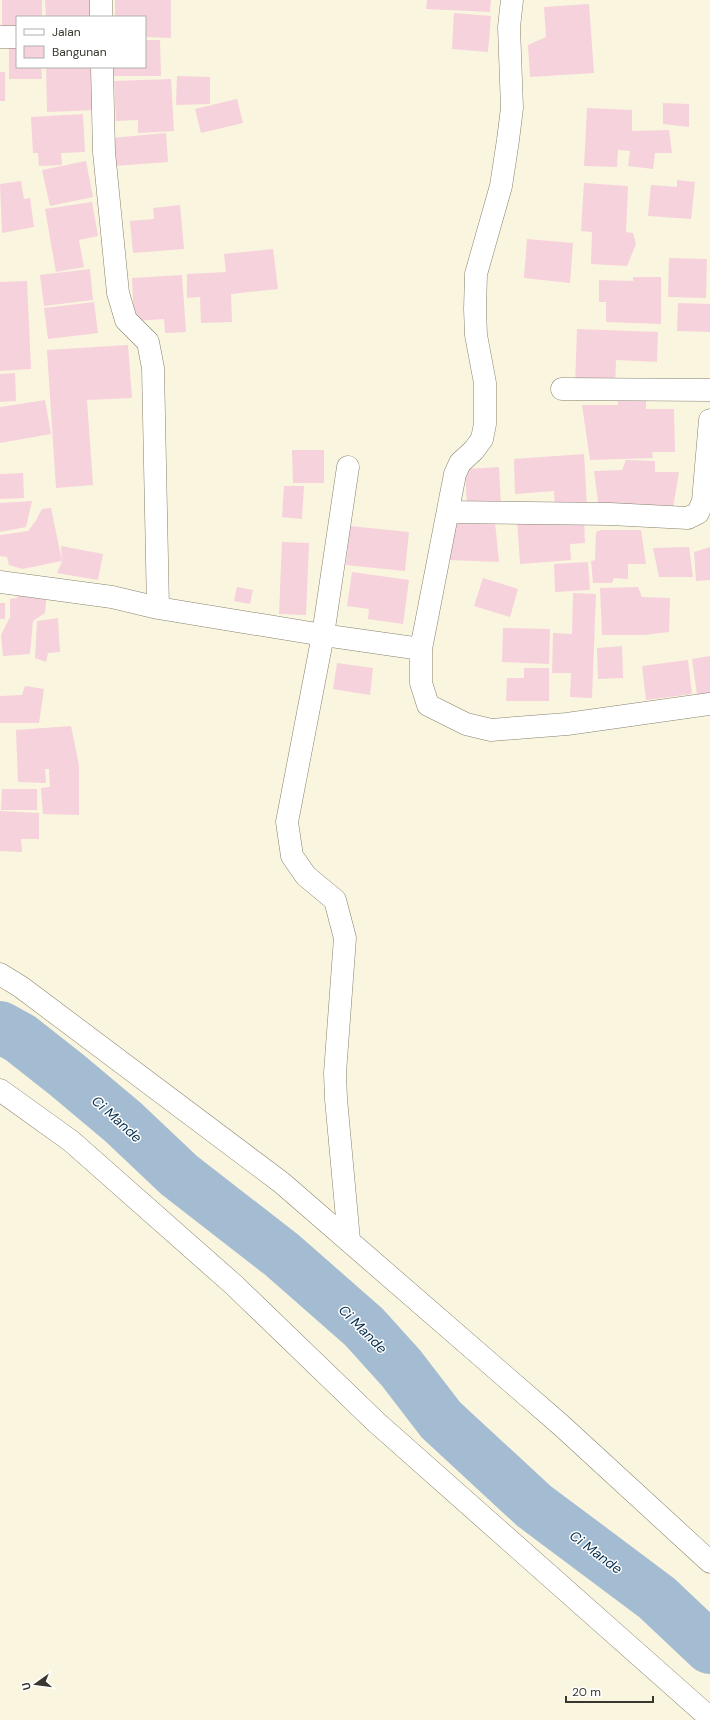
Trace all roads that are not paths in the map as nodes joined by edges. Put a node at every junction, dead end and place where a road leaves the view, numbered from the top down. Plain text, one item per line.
1 (101, 0) edge
2 (512, 0) edge
3 (101, 16) edge
4 (0, 37) edge
5 (16, 37) edge
6 (102, 68) edge
7 (562, 389) dead end
8 (710, 390) edge
9 (710, 420) edge
10 (348, 467) dead end
11 (448, 512) junction
12 (0, 582) edge
13 (158, 608) junction
14 (323, 635) junction
15 (421, 649) junction
16 (710, 704) edge
17 (0, 974) edge
18 (0, 1090) edge
19 (349, 1240) junction
20 (710, 1562) edge
21 (710, 1718) edge

1 - 3 street
2 - 11 street
4 - 5 street
6 - 13 street
7 - 8 street
9 - 11 street
10 - 14 street
11 - 15 street
12 - 13 street
13 - 14 street
14 - 15 street
14 - 19 street
15 - 16 street
17 - 19 street
18 - 21 street
19 - 20 street

